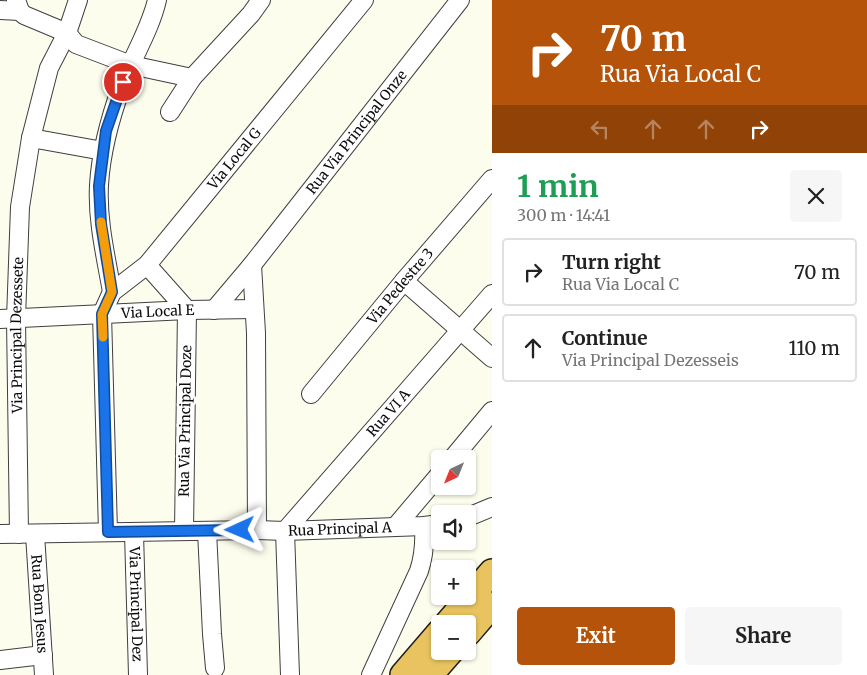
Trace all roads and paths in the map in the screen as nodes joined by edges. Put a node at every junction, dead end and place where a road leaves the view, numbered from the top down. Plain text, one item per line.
1 (78, 0) edge
2 (157, 0) edge
3 (261, 0) edge
4 (364, 0) edge
5 (460, 0) edge
6 (18, 5) edge
7 (0, 10) edge
8 (67, 33) junction
9 (132, 64) junction
10 (192, 78) junction
11 (170, 112) dead end
12 (31, 138) junction
13 (103, 151) junction
14 (492, 180) edge
15 (147, 265) junction
16 (252, 265) junction
17 (404, 282) junction
18 (112, 292) junction
19 (492, 294) edge
20 (187, 310) junction
21 (214, 310) junction
22 (254, 310) junction
23 (102, 314) junction
24 (8, 319) edge
25 (460, 332) junction
26 (492, 358) edge
27 (311, 394) dead end
28 (492, 412) edge
29 (460, 450) edge
30 (431, 485) edge
31 (492, 507) edge
32 (476, 514) edge
33 (431, 525) edge
34 (396, 526) junction
35 (431, 528) edge
36 (257, 530) junction
37 (184, 531) junction
38 (207, 531) junction
39 (285, 531) junction
40 (108, 532) junction
41 (134, 532) junction
42 (0, 534) edge
43 (27, 534) junction
44 (492, 572) edge
45 (492, 605) edge
46 (455, 615) edge
47 (476, 623) edge
48 (431, 642) edge
49 (44, 655) junction
50 (0, 660) edge
51 (443, 660) edge
52 (215, 668) dead end
53 (44, 675) edge
54 (138, 675) edge
55 (290, 675) edge
56 (371, 675) edge
57 (403, 675) edge
58 (430, 675) edge

1 - 8 street, Via Principal Dezessete
2 - 9 street
3 - 10 street
4 - 15 street, Via Local G
5 - 16 street, Rua Via Principal Onze
6 - 7 street
6 - 8 street
8 - 9 street
8 - 12 street, Via Principal Dezessete
9 - 10 street
9 - 13 street
10 - 11 street
12 - 13 street
12 - 24 street, Via Principal Dezessete
13 - 18 street
14 - 17 street, Via Pedestre 3
15 - 18 street, Via Local G
15 - 20 street
16 - 21 street, Rua Via Principal Onze
16 - 22 street
17 - 25 street
17 - 27 street, Via Pedestre 3
18 - 23 street, Via Local G
19 - 25 street, Rua VI A
20 - 21 street, Via Local E
20 - 23 street, Via Local E
20 - 37 street, Rua Via Principal Doze
21 - 22 street, Via Local E
22 - 36 street
23 - 24 street, Via Local E
23 - 40 street
24 - 43 street, Via Principal Dezessete
25 - 26 street
25 - 39 street, Rua VI A
28 - 29 street
30 - 34 street
31 - 32 street
33 - 34 street, Rua Principal A
34 - 39 street, Rua Principal A
35 - 56 street
36 - 38 street, Rua Principal A
36 - 39 street, Rua Principal A
37 - 38 street, Rua Principal A
37 - 41 street, Rua Principal A
38 - 52 street
39 - 55 street
40 - 41 street, Rua Principal A
40 - 43 street, Rua Principal A
41 - 54 street, Via Principal Dez
42 - 43 street, Rua Principal A
43 - 49 street, Rua Bom Jesus
44 - 46 highway
45 - 47 highway
48 - 57 highway
49 - 50 street
49 - 53 street, Rua Bom Jesus
51 - 58 highway

